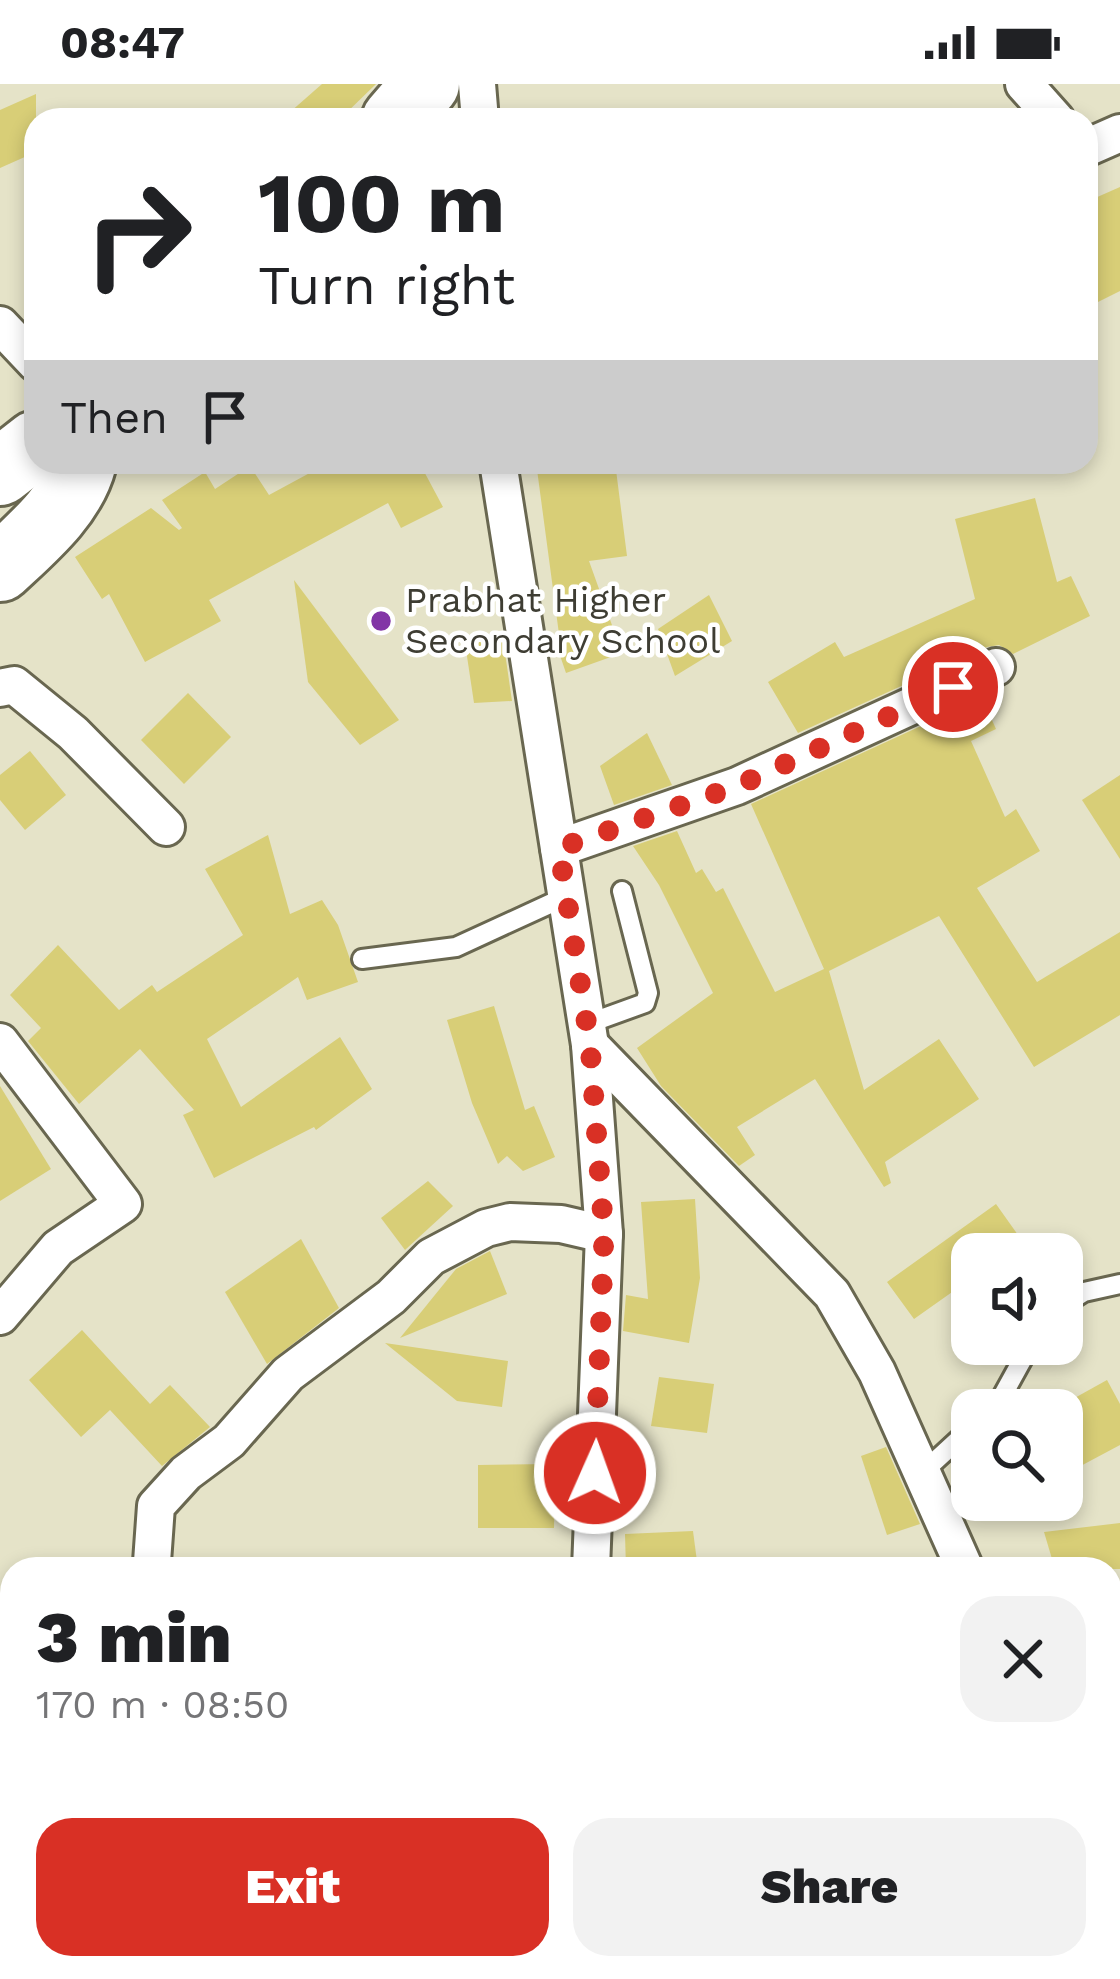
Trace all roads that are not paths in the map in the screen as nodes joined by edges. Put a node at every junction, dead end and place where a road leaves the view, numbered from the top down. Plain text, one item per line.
1 (426, 84) edge
2 (1024, 84) edge
3 (405, 108) edge
4 (1045, 108) edge
5 (0, 325) edge
6 (24, 350) edge
7 (24, 453) edge
8 (0, 472) edge
9 (80, 474) edge
10 (500, 474) edge
11 (0, 568) edge
12 (996, 667) dead end
13 (0, 688) edge
14 (166, 827) dead end
15 (559, 848) junction
16 (622, 892) dead end
17 (567, 896) junction
18 (362, 958) dead end
19 (589, 1035) junction
20 (0, 1042) edge
21 (604, 1234) junction
22 (1120, 1284) edge
23 (1083, 1293) edge
24 (0, 1316) edge
25 (951, 1446) edge
26 (922, 1473) junction
27 (152, 1557) edge
28 (591, 1557) edge
29 (960, 1557) edge

1 - 3 highway
2 - 4 street
5 - 6 street
7 - 8 highway
9 - 11 highway
10 - 15 street
12 - 15 street
13 - 14 street
15 - 17 street
16 - 19 lane
17 - 18 lane
17 - 19 street
19 - 21 street
19 - 26 street
20 - 24 street
21 - 27 street
21 - 28 street
22 - 23 lane
25 - 26 lane
26 - 29 street

